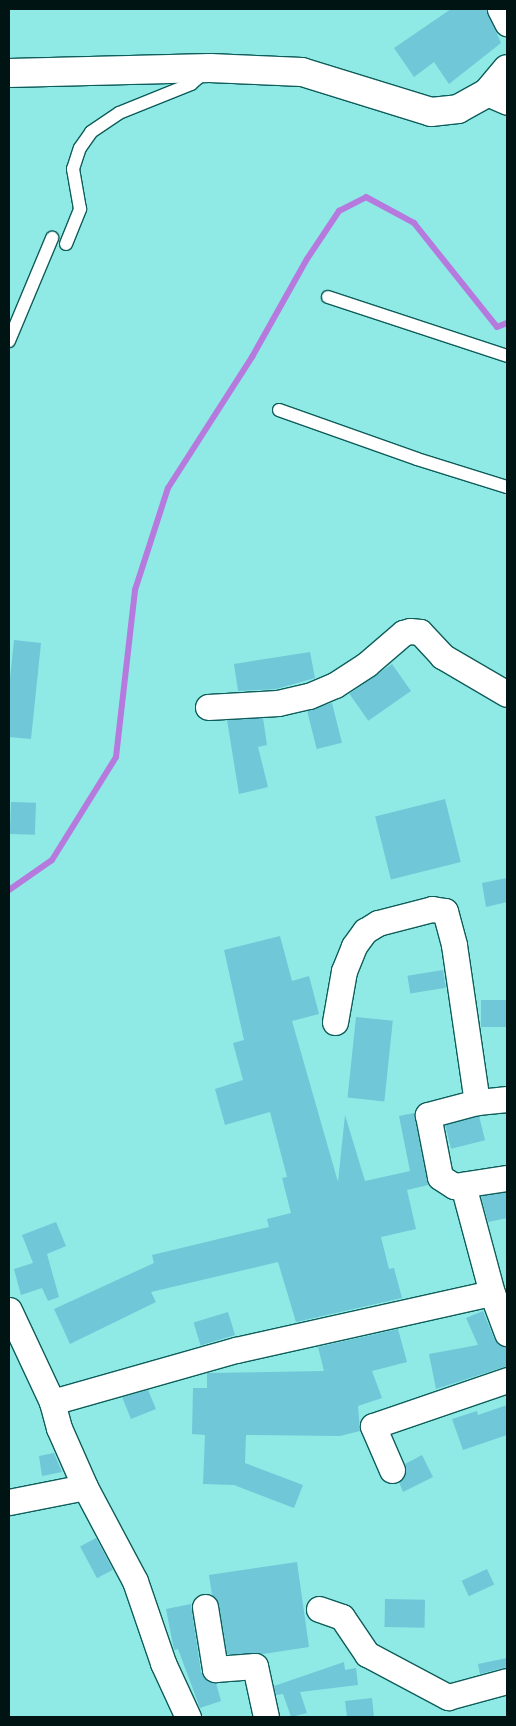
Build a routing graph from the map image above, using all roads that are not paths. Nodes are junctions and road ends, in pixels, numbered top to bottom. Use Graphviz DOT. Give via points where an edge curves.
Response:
graph roads {
  1 [pos="500,9"];
  2 [pos="507,23"];
  3 [pos="210,68"];
  4 [pos="507,69"];
  5 [pos="9,73"];
  6 [pos="497,98"];
  7 [pos="52,238"];
  8 [pos="66,244"];
  9 [pos="328,296"];
  10 [pos="9,341"];
  11 [pos="507,356"];
  12 [pos="279,410"];
  13 [pos="507,487"];
  14 [pos="507,694"];
  15 [pos="208,708"];
  16 [pos="335,1022"];
  17 [pos="507,1099"];
  18 [pos="478,1102"];
  19 [pos="507,1178"];
  20 [pos="463,1185"];
  21 [pos="492,1293"];
  22 [pos="9,1310"];
  23 [pos="507,1333"];
  24 [pos="507,1380"];
  25 [pos="52,1402"];
  26 [pos="392,1470"];
  27 [pos="85,1487"];
  28 [pos="9,1502"];
  29 [pos="204,1607"];
  30 [pos="319,1608"];
  31 [pos="507,1682"];
  32 [pos="188,1717"];
  33 [pos="266,1717"];
  1 -- 2 [label="street"];
  3 -- 5 [label="street"];
  3 -- 6 [label="street" via="302,72 431,112 458,109"];
  3 -- 8 [label="lane" via="191,84 119,113 91,132 80,148 73,169 80,209"];
  4 -- 6 [label="street"];
  7 -- 10 [label="lane"];
  9 -- 11 [label="lane"];
  12 -- 13 [label="lane"];
  14 -- 15 [label="street" via="442,656 420,632 410,631 335,684 309,696 278,703"];
  16 -- 18 [label="street" via="344,971 354,946 366,931 378,923 423,911 444,911 454,945"];
  17 -- 18 [label="street"];
  18 -- 20 [label="street" via="428,1115 440,1177 454,1186"];
  19 -- 20 [label="street"];
  20 -- 21 [label="street"];
  21 -- 23 [label="street"];
  21 -- 25 [label="street" via="236,1350"];
  22 -- 25 [label="street"];
  24 -- 26 [label="street" via="370,1419"];
  25 -- 27 [label="street" via="59,1428"];
  27 -- 28 [label="street"];
  27 -- 32 [label="street" via="135,1580 163,1663"];
  29 -- 33 [label="street" via="215,1669 255,1666"];
  30 -- 31 [label="street" via="342,1617 367,1654 448,1697"];
}
